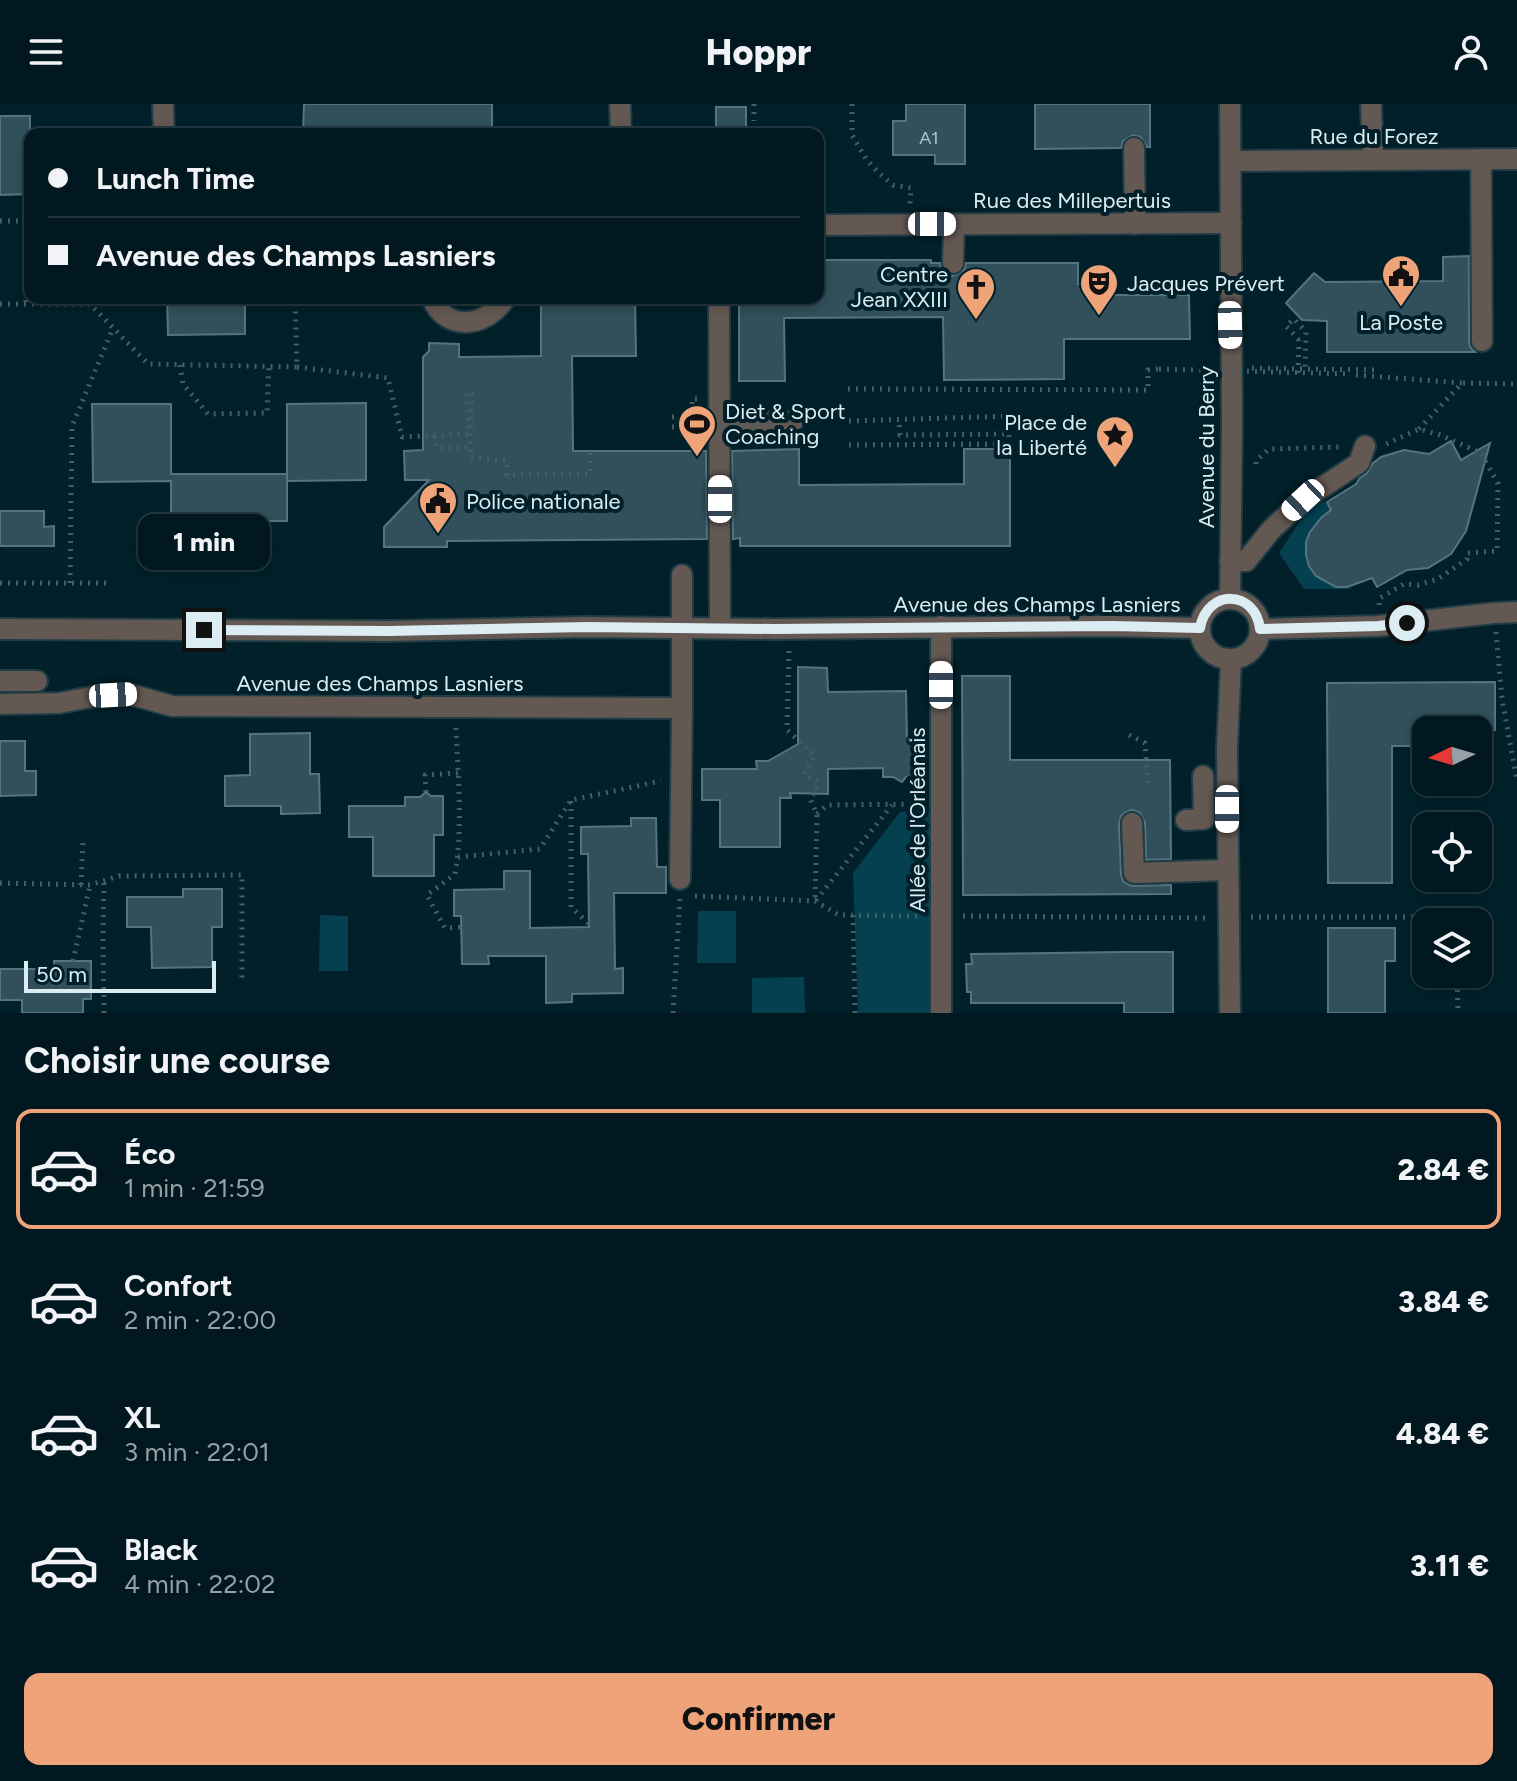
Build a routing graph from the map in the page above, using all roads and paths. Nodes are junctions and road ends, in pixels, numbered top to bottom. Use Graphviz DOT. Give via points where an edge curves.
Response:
graph roads {
  1 [pos="163,104"];
  2 [pos="620,104"];
  3 [pos="754,104"];
  4 [pos="852,104"];
  5 [pos="1230,104"];
  6 [pos="1371,104"];
  7 [pos="754,121"];
  8 [pos="164,128"];
  9 [pos="621,128"];
  10 [pos="1134,148"];
  11 [pos="1373,159"];
  12 [pos="1481,159"];
  13 [pos="1517,159"];
  14 [pos="1231,161"];
  15 [pos="0,221"];
  16 [pos="24,221"];
  17 [pos="1231,223"];
  18 [pos="954,224"];
  19 [pos="1135,224"];
  20 [pos="824,225"];
  21 [pos="910,225"];
  22 [pos="953,263"];
  23 [pos="0,304"];
  24 [pos="26,304"];
  25 [pos="295,304"];
  26 [pos="435,304"];
  27 [pos="501,304"];
  28 [pos="719,304"];
  29 [pos="113,328"];
  30 [pos="1482,341"];
  31 [pos="180,365"];
  32 [pos="269,366"];
  33 [pos="297,367"];
  34 [pos="1231,367"];
  35 [pos="1305,369"];
  36 [pos="1376,370"];
  37 [pos="1298,373"];
  38 [pos="1462,383"];
  39 [pos="1517,384"];
  40 [pos="848,389"];
  41 [pos="692,399"];
  42 [pos="1014,416"];
  43 [pos="672,417"];
  44 [pos="849,421"];
  45 [pos="899,421"];
  46 [pos="720,423"];
  47 [pos="784,423"];
  48 [pos="672,427"];
  49 [pos="1419,429"];
  50 [pos="434,436"];
  51 [pos="849,445"];
  52 [pos="1365,446"];
  53 [pos="469,447"];
  54 [pos="1326,447"];
  55 [pos="1269,449"];
  56 [pos="590,450"];
  57 [pos="1230,561"];
  58 [pos="682,575"];
  59 [pos="0,583"];
  60 [pos="70,583"];
  61 [pos="111,583"];
  62 [pos="1380,598"];
  63 [pos="1230,599"];
  64 [pos="1517,612"];
  65 [pos="1494,613"];
  66 [pos="941,626"];
  67 [pos="682,628"];
  68 [pos="720,628"];
  69 [pos="1200,628"];
  70 [pos="0,629"];
  71 [pos="789,629"];
  72 [pos="1260,629"];
  73 [pos="1231,660"];
  74 [pos="0,681"];
  75 [pos="37,681"];
  76 [pos="0,704"];
  77 [pos="455,707"];
  78 [pos="682,708"];
  79 [pos="1129,735"];
  80 [pos="458,773"];
  81 [pos="1203,776"];
  82 [pos="681,777"];
  83 [pos="1517,781"];
  84 [pos="1148,784"];
  85 [pos="426,792"];
  86 [pos="571,800"];
  87 [pos="941,803"];
  88 [pos="893,804"];
  89 [pos="817,814"];
  90 [pos="1186,820"];
  91 [pos="1132,823"];
  92 [pos="83,840"];
  93 [pos="458,857"];
  94 [pos="1228,870"];
  95 [pos="104,881"];
  96 [pos="0,883"];
  97 [pos="81,885"];
  98 [pos="90,885"];
  99 [pos="680,887"];
  100 [pos="695,896"];
  101 [pos="815,901"];
  102 [pos="853,915"];
  103 [pos="940,916"];
  104 [pos="1412,917"];
  105 [pos="1229,918"];
  106 [pos="589,924"];
  107 [pos="466,927"];
  108 [pos="73,961"];
  109 [pos="242,980"];
  110 [pos="1457,988"];
  111 [pos="104,1013"];
  112 [pos="673,1013"];
  113 [pos="855,1013"];
  114 [pos="941,1013"];
  115 [pos="1230,1013"];
  116 [pos="1458,1013"];
  1 -- 8 [label="street"];
  2 -- 9 [label="street"];
  3 -- 7 [label="path"];
  4 -- 21 [label="path" via="852,135 866,159 893,185 911,188"];
  5 -- 14 [label="street, Avenue du Berry"];
  6 -- 11 [label="street"];
  10 -- 19 [label="street"];
  11 -- 12 [label="street, Rue du Forez"];
  11 -- 14 [label="street, Rue du Forez"];
  12 -- 13 [label="street, Rue du Forez"];
  12 -- 30 [label="street"];
  14 -- 17 [label="street, Avenue du Berry"];
  15 -- 16 [label="path"];
  17 -- 19 [label="street, Rue des Millepertuis"];
  17 -- 34 [label="street, Avenue du Berry"];
  18 -- 19 [label="street, Rue des Millepertuis"];
  18 -- 21 [label="street, Rue des Millepertuis"];
  18 -- 22 [label="street"];
  20 -- 21 [label="street, Rue des Millepertuis"];
  23 -- 24 [label="path"];
  24 -- 29 [label="path" via="90,304"];
  25 -- 33 [label="path"];
  26 -- 27 [label="street" via="439,312 461,322 486,318"];
  28 -- 46 [label="street"];
  29 -- 31 [label="path" via="148,364"];
  29 -- 60 [label="path" via="72,426"];
  31 -- 32 [label="path"];
  31 -- 32 [label="path" via="183,384 208,414 267,413"];
  32 -- 33 [label="path"];
  33 -- 50 [label="path" via="388,378 402,437"];
  34 -- 35 [label="path"];
  34 -- 57 [label="street, Avenue du Berry"];
  35 -- 36 [label="path"];
  35 -- 37 [label="path, bridge" via="1306,332 1294,319 1286,326 1299,340"];
  37 -- 38 [label="path, bridge"];
  37 -- 40 [label="path, bridge" via="1148,370 1148,390"];
  38 -- 39 [label="path"];
  38 -- 49 [label="path"];
  41 -- 43 [label="path" via="692,416"];
  42 -- 45 [label="path"];
  44 -- 45 [label="path"];
  45 -- 51 [label="path" via="900,435 1009,434 1010,444"];
  46 -- 47 [label="street"];
  46 -- 68 [label="street"];
  47 -- 48 [label="path, bridge"];
  49 -- 52 [label="path" via="1383,445"];
  49 -- 62 [label="path" via="1481,453 1498,484 1497,551 1467,553 1467,559 1438,579 1404,584"];
  50 -- 53 [label="path" via="437,448"];
  50 -- 53 [label="path" via="468,434 467,393 472,394"];
  52 -- 57 [label="street" via="1359,463 1303,500 1246,561"];
  53 -- 56 [label="path" via="471,457 507,461 507,475 590,474"];
  54 -- 55 [label="path"];
  57 -- 63 [label="street, Avenue du Berry"];
  58 -- 67 [label="street"];
  59 -- 60 [label="path"];
  60 -- 61 [label="path"];
  63 -- 69 [label="street" via="1210,607"];
  63 -- 72 [label="street" via="1251,607"];
  64 -- 65 [label="street"];
  65 -- 72 [label="street" via="1378,626"];
  65 -- 83 [label="path"];
  66 -- 69 [label="street, Avenue des Champs Lasniers"];
  66 -- 71 [label="street, Avenue des Champs Lasniers"];
  66 -- 87 [label="street, Allée de l'Orléanais"];
  67 -- 68 [label="street, Avenue des Champs Lasniers"];
  67 -- 70 [label="street, Avenue des Champs Lasniers"];
  67 -- 78 [label="street"];
  68 -- 71 [label="street, Avenue des Champs Lasniers"];
  69 -- 73 [label="street" via="1206,647"];
  71 -- 89 [label="path" via="787,730 815,755 804,774 819,783 810,799"];
  72 -- 73 [label="street" via="1249,654"];
  73 -- 94 [label="street"];
  74 -- 75 [label="street"];
  76 -- 77 [label="street, Avenue des Champs Lasniers" via="129,694 172,706"];
  77 -- 78 [label="street, Avenue des Champs Lasniers"];
  77 -- 80 [label="path"];
  78 -- 82 [label="street"];
  79 -- 84 [label="path" via="1145,743"];
  80 -- 85 [label="path" via="425,775"];
  80 -- 93 [label="path"];
  81 -- 90 [label="street" via="1204,819"];
  82 -- 86 [label="path"];
  82 -- 99 [label="street"];
  86 -- 93 [label="path" via="540,849"];
  86 -- 106 [label="path" via="571,907"];
  87 -- 88 [label="path"];
  87 -- 103 [label="street, Allée de l'Orléanais"];
  88 -- 89 [label="path" via="827,805"];
  88 -- 101 [label="path"];
  89 -- 101 [label="path"];
  91 -- 94 [label="street" via="1134,873"];
  92 -- 97 [label="path"];
  93 -- 107 [label="path" via="455,874 427,895 445,928"];
  94 -- 105 [label="street"];
  95 -- 98 [label="path"];
  95 -- 109 [label="path" via="119,876 242,875"];
  95 -- 111 [label="path"];
  96 -- 97 [label="path"];
  97 -- 98 [label="path"];
  98 -- 108 [label="path"];
  99 -- 112 [label="path"];
  100 -- 101 [label="path"];
  101 -- 102 [label="path" via="839,915"];
  102 -- 103 [label="path"];
  102 -- 113 [label="path"];
  103 -- 105 [label="path"];
  103 -- 114 [label="street, Allée de l'Orléanais"];
  104 -- 105 [label="path"];
  105 -- 115 [label="street"];
  110 -- 116 [label="path"];
}
